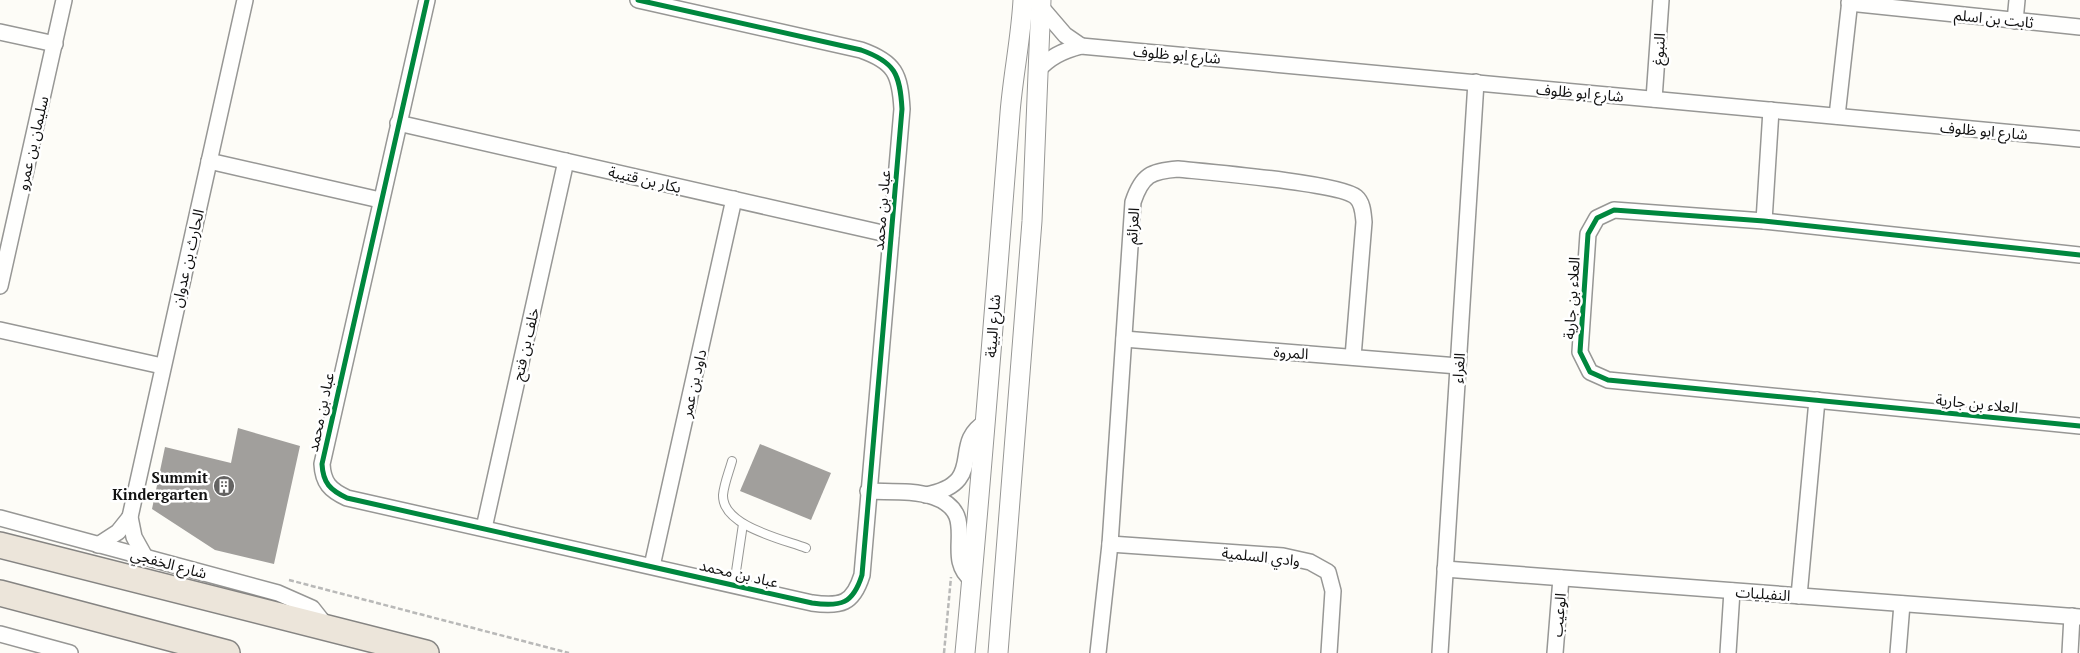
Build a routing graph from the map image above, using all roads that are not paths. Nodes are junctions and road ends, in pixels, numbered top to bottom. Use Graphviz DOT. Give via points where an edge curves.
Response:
graph roads {
  1 [pos="64,0"];
  2 [pos="245,0"];
  3 [pos="427,0"];
  4 [pos="638,0"];
  5 [pos="1662,0"];
  6 [pos="2017,0"];
  7 [pos="1030,2"];
  8 [pos="1849,2"];
  9 [pos="2015,21"];
  10 [pos="2080,26"];
  11 [pos="0,32"];
  12 [pos="54,44"];
  13 [pos="1081,46"];
  14 [pos="1037,71"];
  15 [pos="1476,82"];
  16 [pos="1654,99"];
  17 [pos="1772,110"];
  18 [pos="1837,116"];
  19 [pos="398,124"];
  20 [pos="2080,139"];
  21 [pos="209,161"];
  22 [pos="566,161"];
  23 [pos="734,199"];
  24 [pos="380,200"];
  25 [pos="1764,221"];
  26 [pos="891,235"];
  27 [pos="2080,255"];
  28 [pos="0,286"];
  29 [pos="0,330"];
  30 [pos="1124,339"];
  31 [pos="1353,357"];
  32 [pos="162,366"];
  33 [pos="1458,366"];
  34 [pos="1817,400"];
  35 [pos="986,422"];
  36 [pos="2080,426"];
  37 [pos="732,461"];
  38 [pos="868,491"];
  39 [pos="926,495"];
  40 [pos="130,517"];
  41 [pos="0,518"];
  42 [pos="743,524"];
  43 [pos="484,528"];
  44 [pos="1110,544"];
  45 [pos="0,545"];
  46 [pos="98,545"];
  47 [pos="806,548"];
  48 [pos="144,555"];
  49 [pos="652,566"];
  50 [pos="1445,569"];
  51 [pos="1561,578"];
  52 [pos="972,580"];
  53 [pos="734,585"];
  54 [pos="1732,591"];
  55 [pos="0,592"];
  56 [pos="1799,596"];
  57 [pos="1902,604"];
  58 [pos="2076,617"];
  59 [pos="327,627"];
  60 [pos="146,632"];
  61 [pos="0,634"];
  62 [pos="70,653"];
  63 [pos="170,653"];
  64 [pos="228,653"];
  65 [pos="426,653"];
  66 [pos="965,653"];
  67 [pos="998,653"];
  68 [pos="1098,653"];
  69 [pos="1329,653"];
  70 [pos="1440,653"];
  71 [pos="1555,653"];
  72 [pos="1728,653"];
  73 [pos="1898,653"];
  74 [pos="2070,653"];
  1 -- 12 [label="street, سليمان بن عمرو"];
  2 -- 21 [label="street, الحارث بن عدوان"];
  3 -- 19 [label="street, عباد بن محمد"];
  4 -- 26 [label="street, عباد بن محمد" via="861,50 881,58 892,67 898,78 902,109"];
  5 -- 16 [label="street, النبوغ"];
  6 -- 9 [label="street"];
  7 -- 13 [label="street"];
  7 -- 14 [label="street, شارع البيئة"];
  7 -- 35 [label="street, شارع البيئة" via="1011,96"];
  8 -- 9 [label="street, ثابت بن اسلم"];
  8 -- 18 [label="street, ثابت بن اسلم"];
  9 -- 10 [label="street, ثابت بن اسلم"];
  11 -- 12 [label="street"];
  12 -- 28 [label="street, سليمان بن عمرو"];
  13 -- 14 [label="street, شارع ابو ظلوف" via="1056,54"];
  13 -- 15 [label="street, شارع ابو ظلوف"];
  14 -- 67 [label="street, شارع البيئة" via="1032,221"];
  15 -- 16 [label="street, شارع ابو ظلوف"];
  15 -- 33 [label="street, الغراء"];
  16 -- 17 [label="street, شارع ابو ظلوف"];
  17 -- 18 [label="street, شارع ابو ظلوف"];
  17 -- 25 [label="street"];
  18 -- 20 [label="street, شارع ابو ظلوف"];
  19 -- 22 [label="street, بكار بن قتيبة"];
  19 -- 24 [label="street, عباد بن محمد"];
  21 -- 24 [label="street"];
  21 -- 32 [label="street, الحارث بن عدوان"];
  22 -- 23 [label="street, بكار بن قتيبة"];
  22 -- 43 [label="street, خلف بن فتح"];
  23 -- 26 [label="street, بكار بن قتيبة"];
  23 -- 49 [label="street, داود بن عمر"];
  24 -- 43 [label="street, عباد بن محمد" via="322,464 323,475 326,484 347,498"];
  25 -- 27 [label="street, العلاء بن جارية"];
  25 -- 34 [label="street, العلاء بن جارية" via="1614,210 1597,218 1588,234 1580,352 1590,372 1608,380"];
  26 -- 38 [label="street, عباد بن محمد"];
  29 -- 32 [label="street"];
  30 -- 31 [label="street, المروة"];
  30 -- 31 [label="street, العزائم" via="1133,202 1139,185 1147,176 1178,169 1330,188 1356,197 1363,209 1364,222"];
  30 -- 44 [label="street, العزائم"];
  31 -- 33 [label="street, المروة"];
  32 -- 40 [label="street, الحارث بن عدوان"];
  33 -- 50 [label="street, الغراء"];
  34 -- 36 [label="street, العلاء بن جارية"];
  34 -- 56 [label="street"];
  35 -- 39 [label="street" via="970,437 965,470 958,482 947,490"];
  35 -- 52 [label="street, شارع البيئة"];
  37 -- 42 [label="lane" via="724,502 732,518"];
  38 -- 39 [label="street"];
  38 -- 53 [label="street, عباد بن محمد" via="862,575 853,596 830,605"];
  39 -- 52 [label="street" via="944,502 959,519 959,563"];
  40 -- 46 [label="street" via="118,532"];
  40 -- 48 [label="street, الحارث بن عدوان" via="134,537"];
  41 -- 46 [label="street, شارع الخفجي"];
  42 -- 47 [label="lane"];
  42 -- 53 [label="lane"];
  43 -- 49 [label="street, عباد بن محمد"];
  44 -- 68 [label="street, العزائم"];
  44 -- 69 [label="street, وادي السلمية" via="1283,556 1310,562 1328,572 1333,591"];
  45 -- 59 [label="highway, شارع الخفجي"];
  46 -- 48 [label="street, شارع الخفجي"];
  48 -- 59 [label="street, شارع الخفجي" via="293,598 312,608"];
  49 -- 53 [label="street, عباد بن محمد"];
  50 -- 51 [label="street, النفيليات"];
  50 -- 70 [label="street, الغراء"];
  51 -- 54 [label="street, النفيليات"];
  51 -- 71 [label="street, الوعيب"];
  52 -- 66 [label="street, شارع البيئة"];
  54 -- 56 [label="street, النفيليات"];
  54 -- 72 [label="street"];
  55 -- 60 [label="highway"];
  56 -- 57 [label="street, النفيليات"];
  57 -- 58 [label="street, النفيليات"];
  57 -- 73 [label="street"];
  58 -- 74 [label="street"];
  59 -- 65 [label="highway, شارع الخفجي"];
  60 -- 63 [label="highway"];
  60 -- 64 [label="highway"];
  61 -- 62 [label="street"];
}
